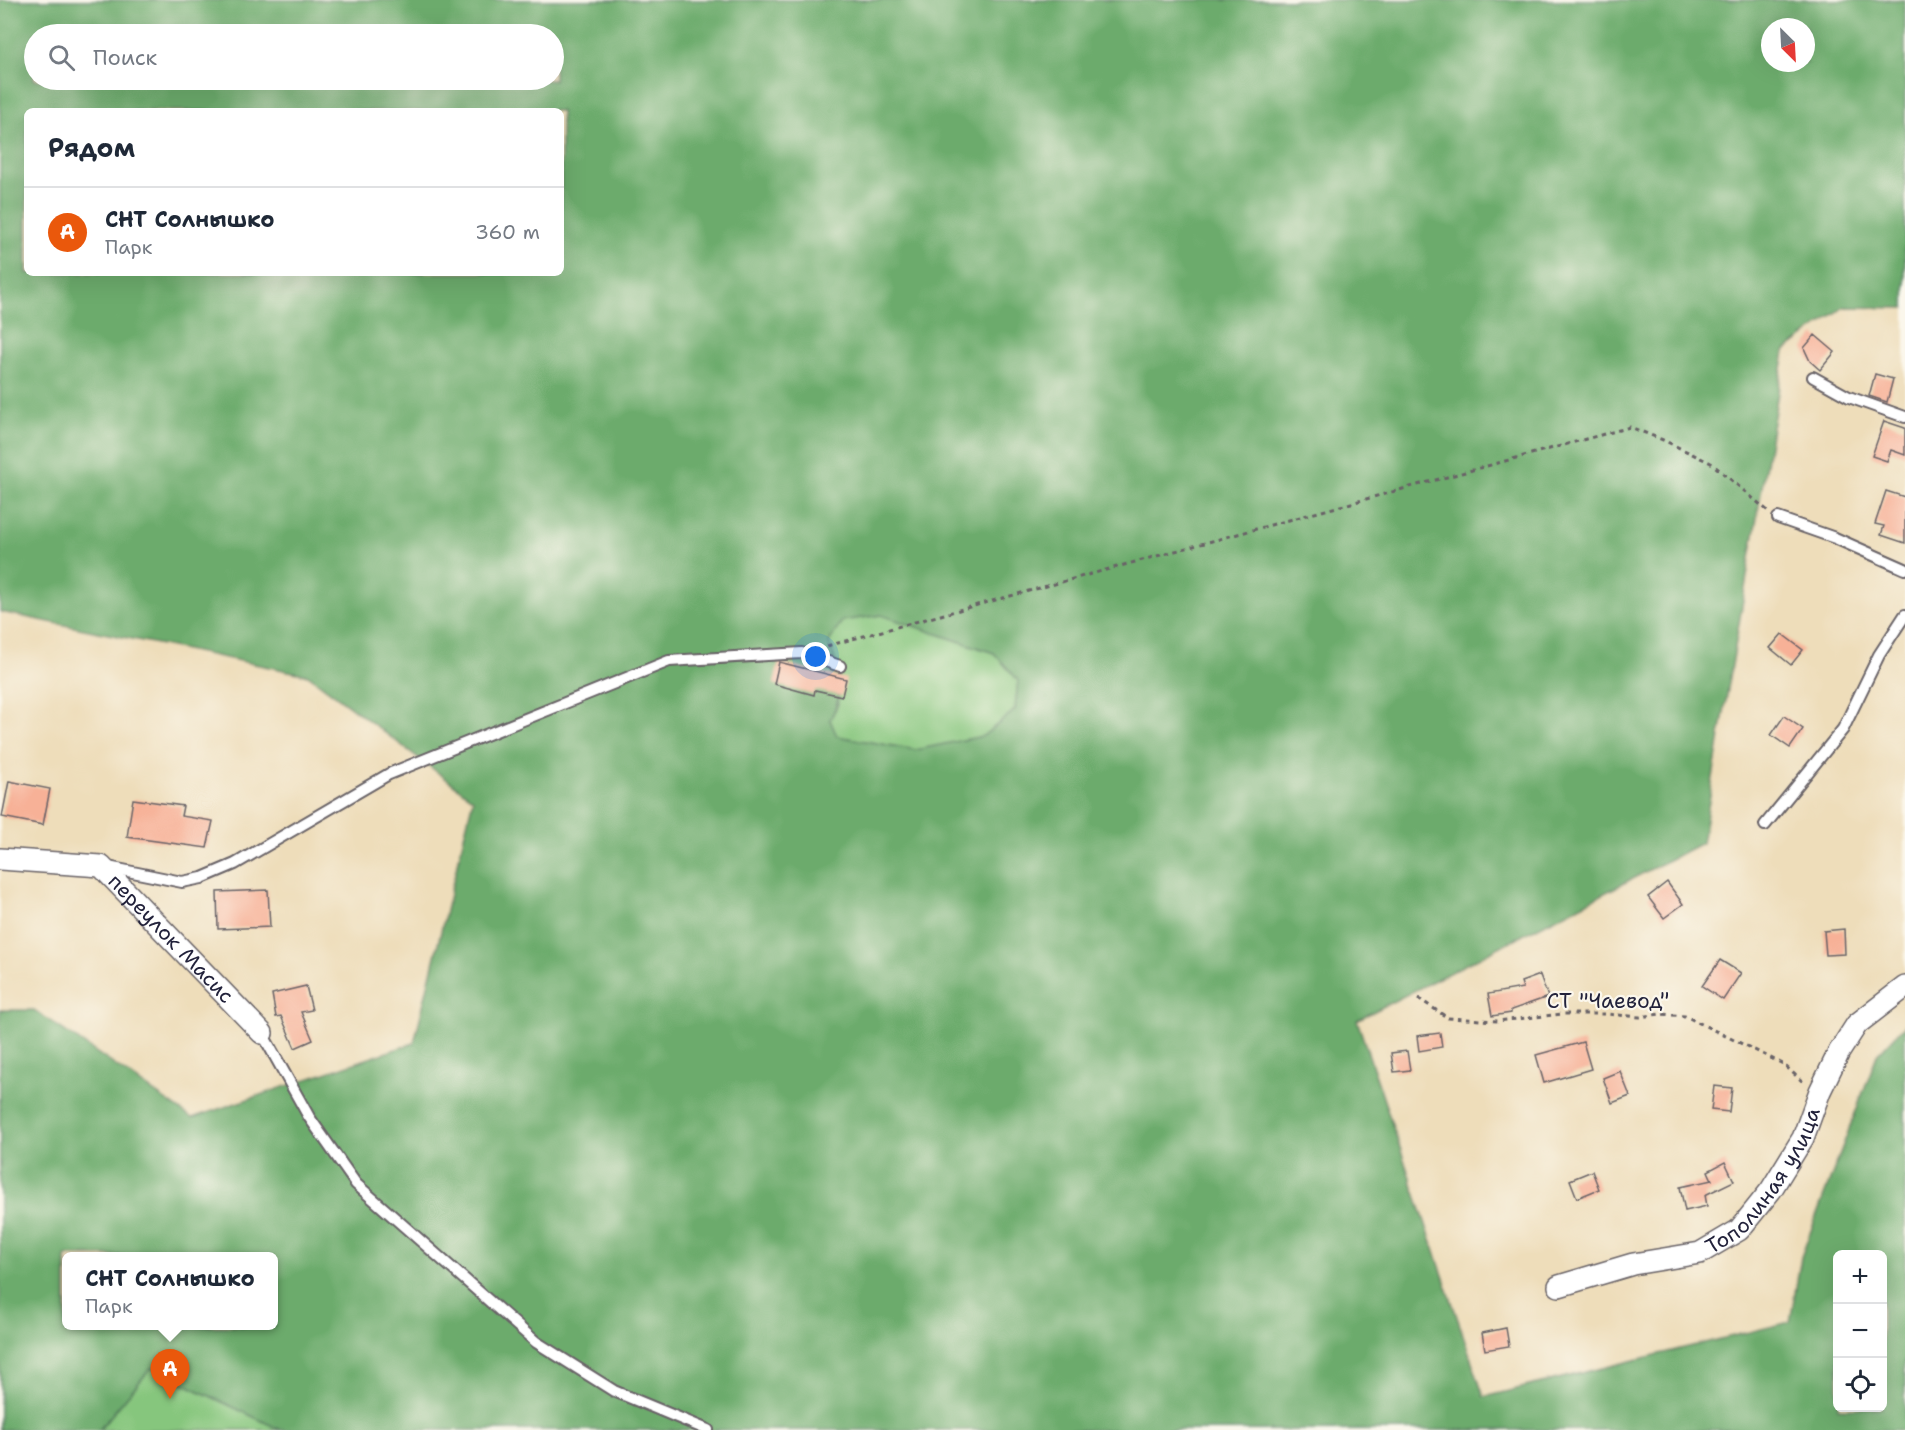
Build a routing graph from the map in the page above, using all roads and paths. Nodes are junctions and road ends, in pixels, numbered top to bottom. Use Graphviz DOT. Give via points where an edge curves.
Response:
graph roads {
  1 [pos="1813,377"];
  2 [pos="1905,417"];
  3 [pos="1778,518"];
  4 [pos="1905,569"];
  5 [pos="1905,615"];
  6 [pos="802,653"];
  7 [pos="840,666"];
  8 [pos="1765,825"];
  9 [pos="0,860"];
  10 [pos="101,866"];
  11 [pos="1905,987"];
  12 [pos="1418,998"];
  13 [pos="262,1033"];
  14 [pos="1820,1091"];
  15 [pos="1559,1286"];
  16 [pos="708,1430"];
  1 -- 2 [label="lane" via="1849,397"];
  3 -- 4 [label="lane"];
  3 -- 6 [label="path" via="1711,463 1630,427"];
  5 -- 8 [label="lane" via="1879,655 1843,729"];
  6 -- 7 [label="lane"];
  6 -- 10 [label="lane" via="669,661 389,774 234,864 202,878 182,882"];
  9 -- 10 [label="street, переулок Масис"];
  10 -- 13 [label="street, переулок Масис"];
  11 -- 14 [label="street, Тополиная улица" via="1857,1024"];
  12 -- 14 [label="path, СТ \"Чаевод\"" via="1448,1018 1498,1020 1563,1014 1685,1016 1783,1064 1807,1086"];
  13 -- 16 [label="lane" via="309,1117 356,1184 536,1342 614,1391"];
  14 -- 15 [label="street, Тополиная улица" via="1803,1138 1771,1190 1739,1230 1700,1253 1633,1264"];
}
